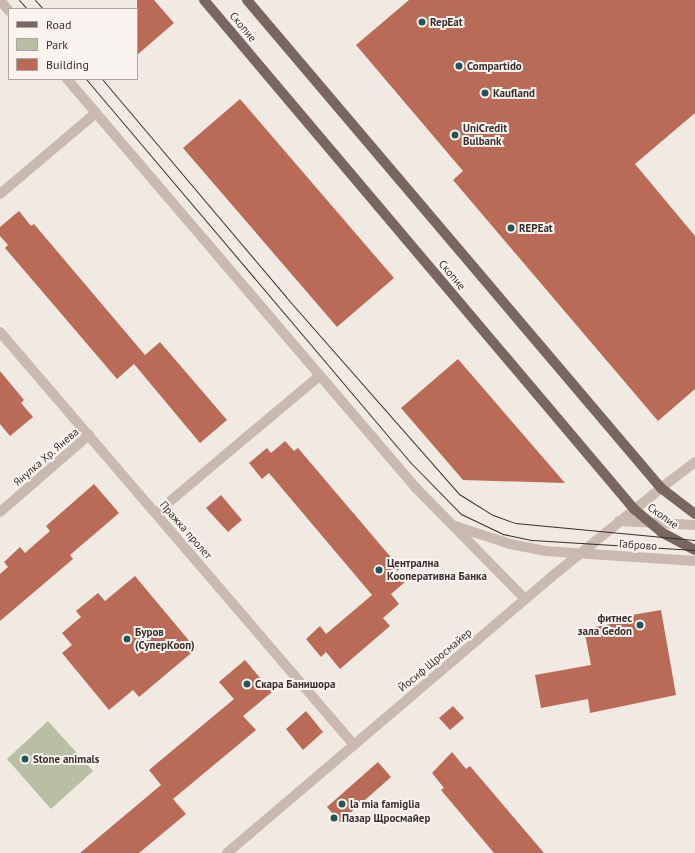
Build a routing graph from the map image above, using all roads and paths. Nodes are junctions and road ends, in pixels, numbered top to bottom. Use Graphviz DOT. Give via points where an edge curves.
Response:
graph roads {
  1 [pos="0,0"];
  2 [pos="204,0"];
  3 [pos="247,0"];
  4 [pos="8,9"];
  5 [pos="68,80"];
  6 [pos="96,113"];
  7 [pos="0,194"];
  8 [pos="0,332"];
  9 [pos="319,376"];
  10 [pos="89,435"];
  11 [pos="695,462"];
  12 [pos="661,488"];
  13 [pos="634,509"];
  14 [pos="0,512"];
  15 [pos="156,513"];
  16 [pos="695,514"];
  17 [pos="619,521"];
  18 [pos="649,523"];
  19 [pos="455,526"];
  20 [pos="695,526"];
  21 [pos="695,550"];
  22 [pos="580,553"];
  23 [pos="695,561"];
  24 [pos="524,599"];
  25 [pos="354,745"];
  26 [pos="227,853"];
  1 -- 4 [label="street"];
  2 -- 13 [label="main road, Скопие"];
  3 -- 12 [label="main road, Скопие"];
  5 -- 6 [label="street"];
  6 -- 7 [label="street"];
  6 -- 9 [label="street"];
  8 -- 10 [label="street, Пражка пролет"];
  9 -- 15 [label="street"];
  9 -- 19 [label="street" via="416,488"];
  10 -- 14 [label="street, Янулка Хр. Янева"];
  10 -- 15 [label="street, Пражка пролет"];
  11 -- 12 [label="street, Йосиф Щросмайер"];
  12 -- 13 [label="street, Йосиф Щросмайер"];
  12 -- 16 [label="main road, Скопие"];
  13 -- 17 [label="street, Йосиф Щросмайер"];
  13 -- 18 [label="main road, Скопие"];
  15 -- 25 [label="street, Пражка пролет"];
  17 -- 18 [label="street, Габрово"];
  17 -- 22 [label="street, Йосиф Щросмайер"];
  18 -- 20 [label="street, Габрово"];
  18 -- 21 [label="main road, Скопие"];
  19 -- 22 [label="street, Габрово" via="510,544"];
  19 -- 24 [label="street"];
  22 -- 23 [label="street, Габрово"];
  22 -- 24 [label="street, Йосиф Щросмайер"];
  24 -- 25 [label="street, Йосиф Щросмайер"];
  25 -- 26 [label="street, Йосиф Щросмайер"];
}
